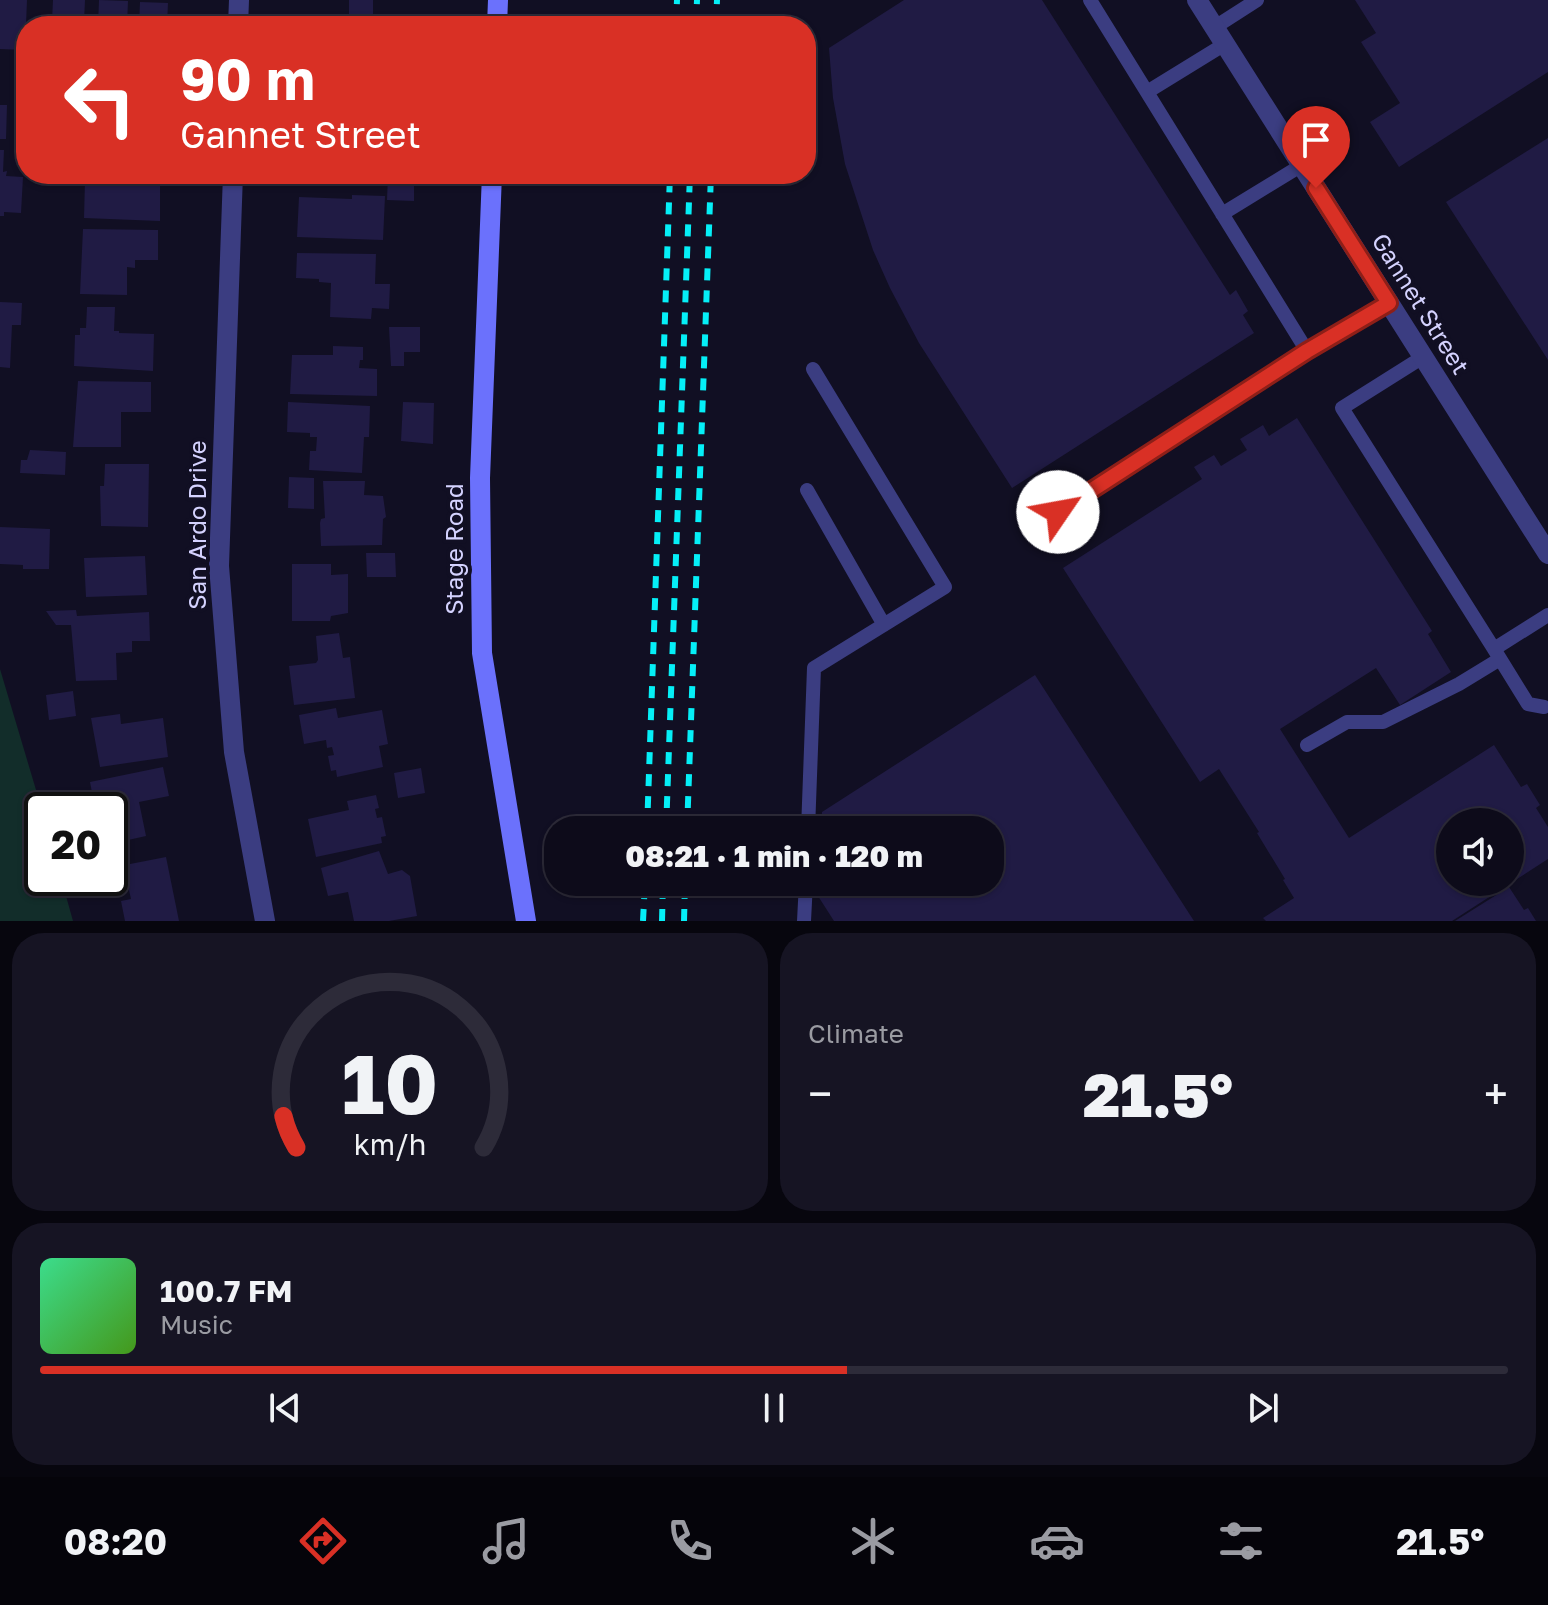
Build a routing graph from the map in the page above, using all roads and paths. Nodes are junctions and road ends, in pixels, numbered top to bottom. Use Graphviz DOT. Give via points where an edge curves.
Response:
graph roads {
  1 [pos="1090,0"];
  2 [pos="1197,0"];
  3 [pos="1257,0"];
  4 [pos="1220,36"];
  5 [pos="1147,92"];
  6 [pos="1302,165"];
  7 [pos="233,184"];
  8 [pos="492,184"];
  9 [pos="1222,214"];
  10 [pos="1389,303"];
  11 [pos="1307,351"];
  12 [pos="1423,357"];
  13 [pos="813,369"];
  14 [pos="807,490"];
  15 [pos="1058,512"];
  16 [pos="1548,554"];
  17 [pos="1548,615"];
  18 [pos="884,625"];
  19 [pos="1497,654"];
  20 [pos="1547,709"];
  21 [pos="1307,745"];
  22 [pos="809,816"];
  23 [pos="805,896"];
  24 [pos="265,921"];
  25 [pos="526,921"];
  26 [pos="804,921"];
  1 -- 5 [label="lane"];
  2 -- 4 [label="street, Gannet Street"];
  3 -- 4 [label="lane"];
  4 -- 5 [label="lane"];
  4 -- 6 [label="street, Gannet Street"];
  5 -- 9 [label="lane"];
  6 -- 9 [label="lane"];
  6 -- 10 [label="street, Gannet Street"];
  7 -- 24 [label="street, San Ardo Drive" via="219,566 234,752"];
  8 -- 25 [label="main road, Stage Road" via="480,478 482,653"];
  9 -- 11 [label="lane"];
  10 -- 11 [label="lane"];
  10 -- 12 [label="street, Gannet Street"];
  11 -- 15 [label="lane"];
  12 -- 16 [label="street, Gannet Street"];
  12 -- 19 [label="lane" via="1342,408"];
  13 -- 18 [label="lane" via="945,587"];
  14 -- 18 [label="lane"];
  17 -- 19 [label="lane"];
  18 -- 22 [label="lane" via="814,668"];
  19 -- 20 [label="lane" via="1528,704"];
  19 -- 21 [label="lane" via="1459,684 1383,722 1347,722"];
  23 -- 26 [label="lane"];
}
